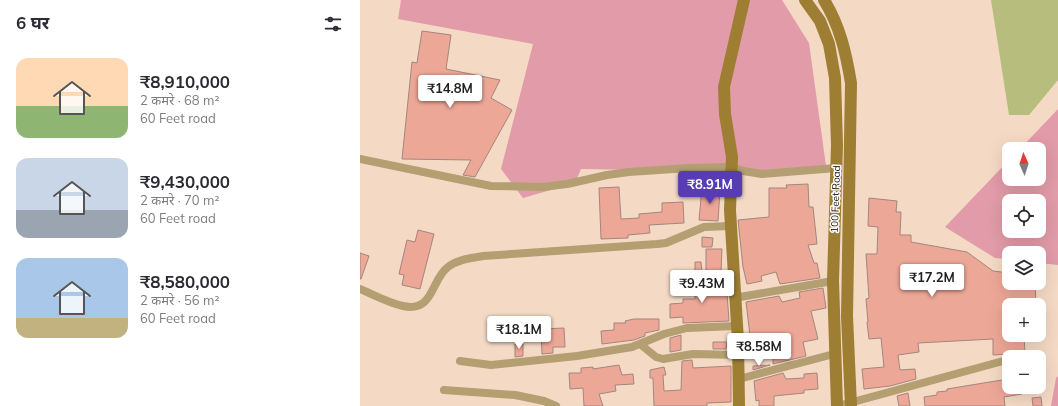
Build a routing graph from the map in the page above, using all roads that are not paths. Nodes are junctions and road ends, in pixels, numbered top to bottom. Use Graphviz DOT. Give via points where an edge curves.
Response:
graph roads {
  1 [pos="744,0"];
  2 [pos="804,0"];
  3 [pos="824,0"];
  4 [pos="360,159"];
  5 [pos="836,168"];
  6 [pos="731,172"];
  7 [pos="731,226"];
  8 [pos="833,281"];
  9 [pos="360,289"];
  10 [pos="734,298"];
  11 [pos="736,326"];
  12 [pos="640,344"];
  13 [pos="834,354"];
  14 [pos="739,355"];
  15 [pos="460,361"];
  16 [pos="1002,361"];
  17 [pos="739,379"];
  18 [pos="444,390"];
  19 [pos="851,404"];
  20 [pos="556,406"];
  21 [pos="739,406"];
  22 [pos="837,406"];
  1 -- 6 [label="street" via="724,87"];
  2 -- 5 [label="street, 100 Feet Road" via="820,21 829,44 835,78"];
  3 -- 19 [label="street, 100 Feet Road" via="835,17 845,47 851,83 847,316"];
  4 -- 6 [label="street" via="491,186 514,187 567,184 629,172 689,168"];
  5 -- 6 [label="street" via="762,174"];
  5 -- 8 [label="street, 100 Feet Road"];
  6 -- 7 [label="street"];
  7 -- 9 [label="street" via="704,227 666,243 466,258 447,267 424,304 415,307 404,307"];
  7 -- 10 [label="street"];
  8 -- 10 [label="street"];
  8 -- 13 [label="street, 100 Feet Road"];
  10 -- 11 [label="street"];
  11 -- 12 [label="street" via="687,328"];
  11 -- 14 [label="street"];
  12 -- 14 [label="street" via="656,357 663,359 694,354"];
  12 -- 15 [label="street" via="616,351 534,362 491,364"];
  13 -- 17 [label="street"];
  13 -- 22 [label="street, 100 Feet Road"];
  14 -- 17 [label="street"];
  16 -- 19 [label="street"];
  17 -- 21 [label="street"];
  18 -- 20 [label="street" via="527,397"];
  19 -- 22 [label="street"];
}
